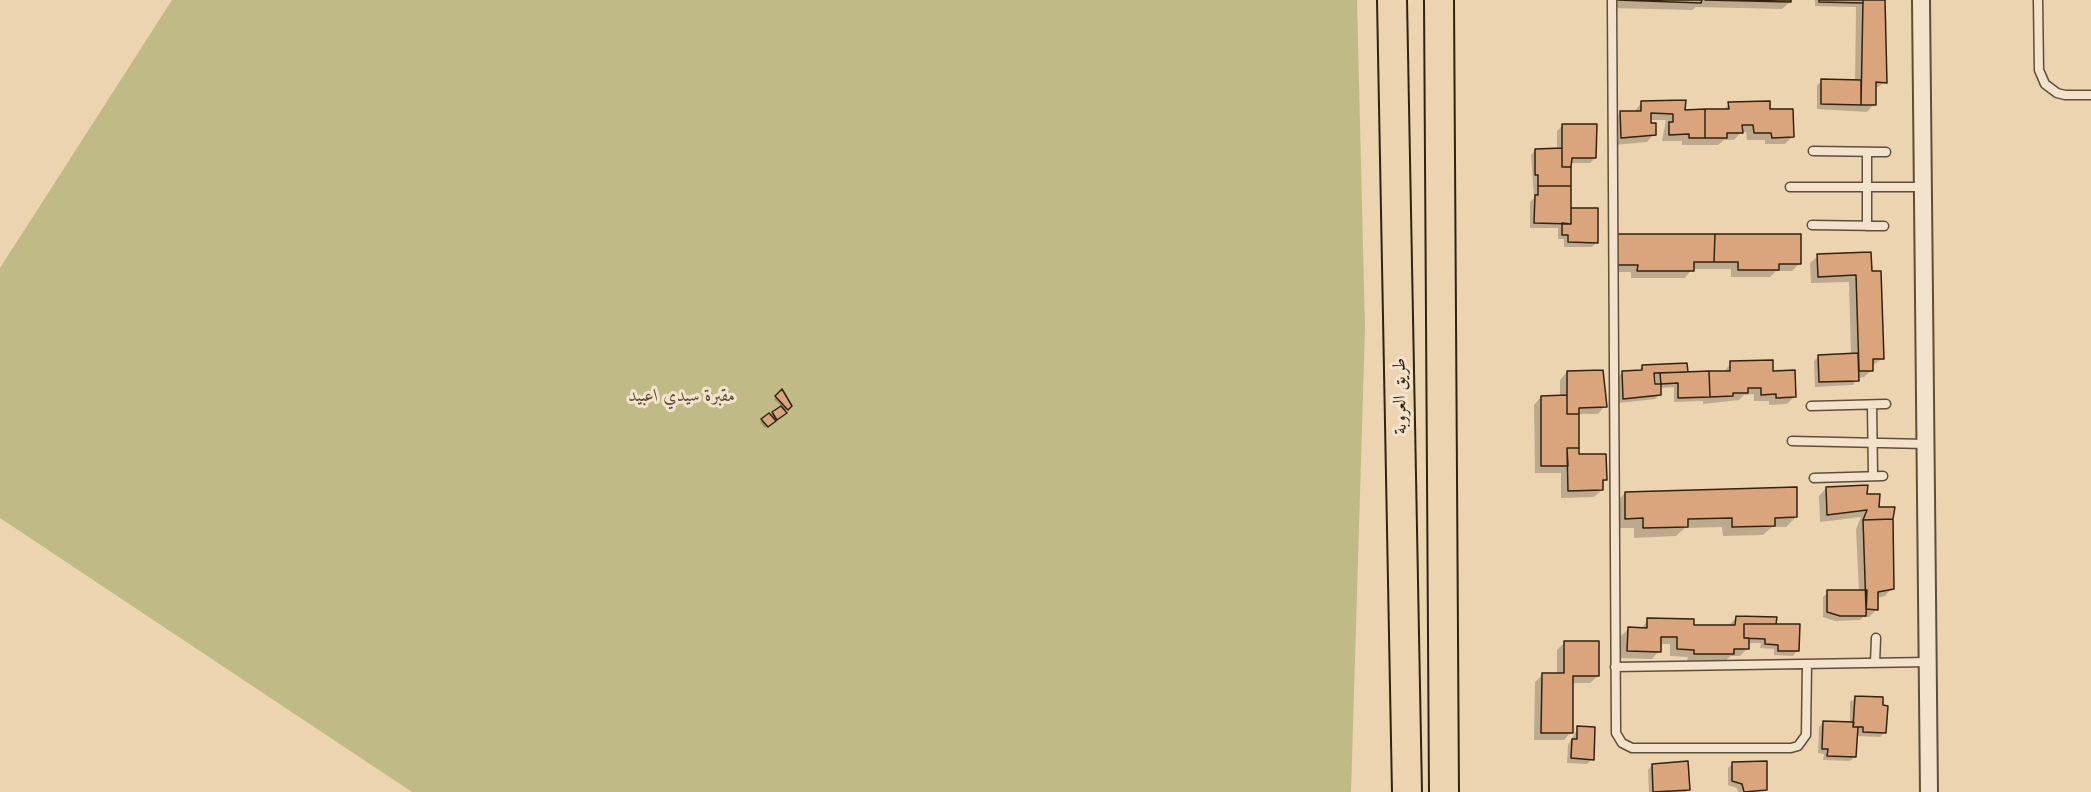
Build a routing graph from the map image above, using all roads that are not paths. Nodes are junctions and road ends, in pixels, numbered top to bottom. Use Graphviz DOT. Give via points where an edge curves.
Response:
graph roads {
  1 [pos="1392,0"];
  2 [pos="1439,0"];
  3 [pos="1612,0"];
  4 [pos="1921,0"];
  5 [pos="2038,0"];
  6 [pos="2091,95"];
  7 [pos="1813,151"];
  8 [pos="1867,152"];
  9 [pos="1886,153"];
  10 [pos="1790,187"];
  11 [pos="1867,187"];
  12 [pos="1923,187"];
  13 [pos="1812,225"];
  14 [pos="1867,226"];
  15 [pos="1884,226"];
  16 [pos="1886,404"];
  17 [pos="1872,405"];
  18 [pos="1811,406"];
  19 [pos="1792,441"];
  20 [pos="1872,443"];
  21 [pos="1926,444"];
  22 [pos="1873,476"];
  23 [pos="1883,476"];
  24 [pos="1814,477"];
  25 [pos="1876,638"];
  26 [pos="1928,662"];
  27 [pos="1875,663"];
  28 [pos="1807,664"];
  29 [pos="1615,667"];
  30 [pos="1407,792"];
  31 [pos="1444,792"];
  32 [pos="1929,792"];
  1 -- 30 [label="highway, طريق العروبة"];
  2 -- 31 [label="highway"];
  3 -- 29 [label="lane"];
  4 -- 12 [label="street"];
  5 -- 6 [label="lane" via="2041,77 2057,93"];
  7 -- 8 [label="lane"];
  8 -- 9 [label="lane"];
  8 -- 11 [label="lane"];
  10 -- 11 [label="lane"];
  11 -- 12 [label="lane"];
  11 -- 14 [label="lane"];
  12 -- 21 [label="street"];
  13 -- 14 [label="lane"];
  14 -- 15 [label="lane"];
  16 -- 17 [label="lane"];
  17 -- 18 [label="lane"];
  17 -- 20 [label="lane"];
  19 -- 20 [label="lane"];
  20 -- 21 [label="lane"];
  20 -- 22 [label="lane"];
  21 -- 26 [label="street"];
  22 -- 23 [label="lane"];
  22 -- 24 [label="lane"];
  25 -- 27 [label="lane"];
  26 -- 27 [label="lane"];
  26 -- 32 [label="street"];
  27 -- 28 [label="lane"];
  28 -- 29 [label="lane"];
  28 -- 29 [label="lane" via="1806,735 1798,746 1791,748 1627,746 1616,733"];
}
